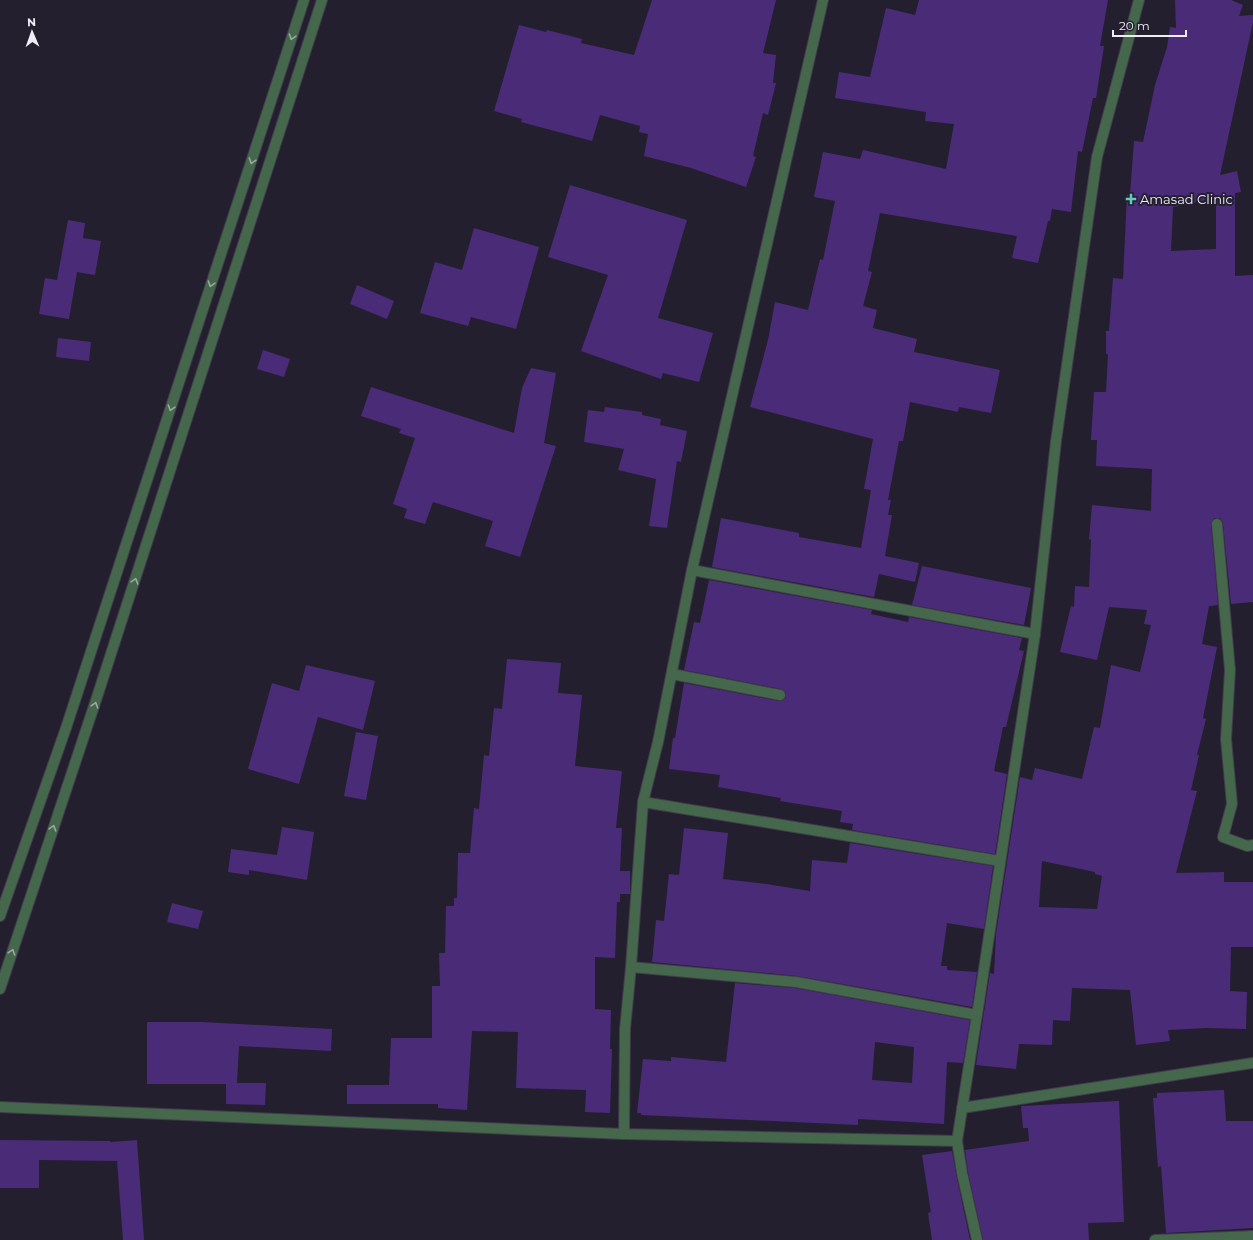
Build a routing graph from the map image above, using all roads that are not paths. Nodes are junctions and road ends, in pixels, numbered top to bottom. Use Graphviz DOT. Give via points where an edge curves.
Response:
graph roads {
  1 [pos="304,0"];
  2 [pos="322,0"];
  3 [pos="823,0"];
  4 [pos="1140,0"];
  5 [pos="1217,524"];
  6 [pos="692,570"];
  7 [pos="1035,634"];
  8 [pos="672,674"];
  9 [pos="780,695"];
  10 [pos="643,802"];
  11 [pos="1253,845"];
  12 [pos="1000,861"];
  13 [pos="0,916"];
  14 [pos="631,968"];
  15 [pos="0,989"];
  16 [pos="977,1015"];
  17 [pos="1253,1062"];
  18 [pos="0,1107"];
  19 [pos="962,1108"];
  20 [pos="624,1134"];
  21 [pos="957,1141"];
  22 [pos="1253,1236"];
  23 [pos="977,1240"];
  24 [pos="1155,1240"];
  1 -- 13 [label="street, one-way" via="66,728"];
  15 -- 2 [label="street, one-way"];
  3 -- 6 [label="street"];
  4 -- 7 [label="street" via="1097,157 1056,441"];
  5 -- 11 [label="street" via="1230,670 1226,739 1232,804 1223,837 1247,846"];
  6 -- 7 [label="street"];
  6 -- 8 [label="street"];
  7 -- 12 [label="street"];
  8 -- 9 [label="street"];
  8 -- 10 [label="street"];
  10 -- 12 [label="street"];
  10 -- 14 [label="street"];
  12 -- 16 [label="street"];
  14 -- 16 [label="street" via="796,982"];
  14 -- 20 [label="street" via="625,1029"];
  16 -- 19 [label="street"];
  17 -- 19 [label="street"];
  18 -- 20 [label="street"];
  19 -- 21 [label="street"];
  20 -- 21 [label="street"];
  21 -- 23 [label="street"];
  22 -- 24 [label="street"];
}
